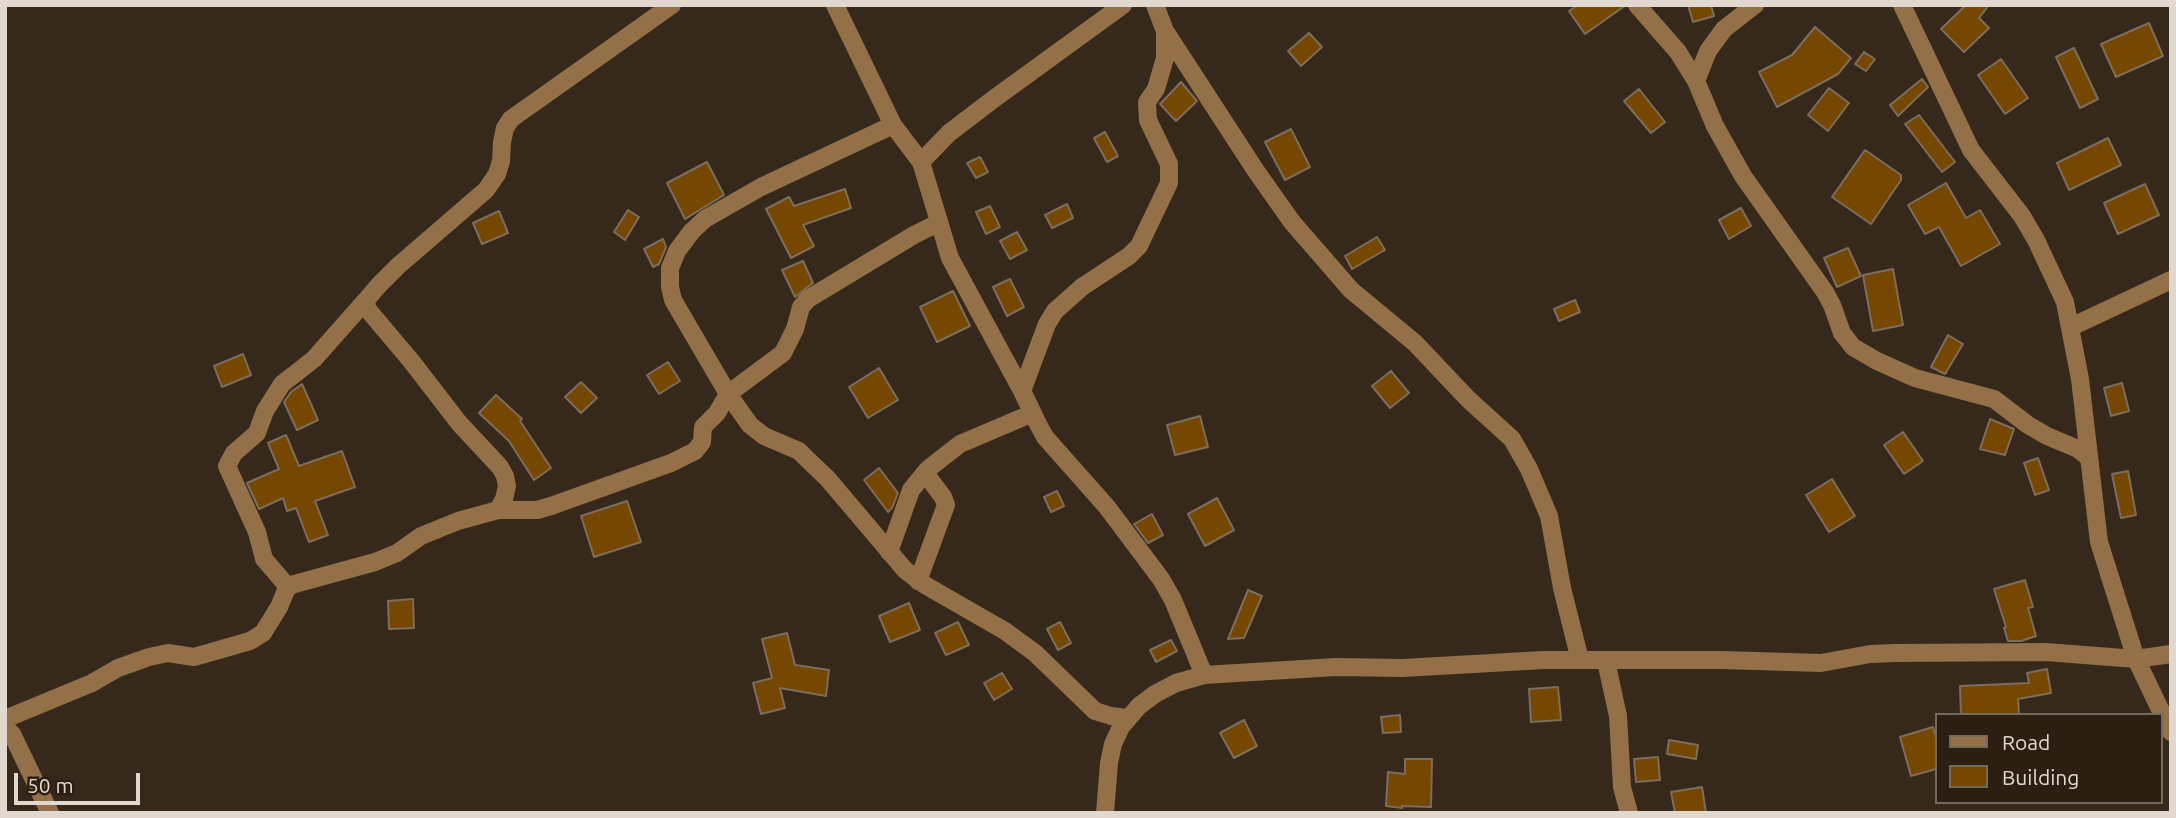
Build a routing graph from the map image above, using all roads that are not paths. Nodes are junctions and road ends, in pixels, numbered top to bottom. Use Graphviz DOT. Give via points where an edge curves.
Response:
graph roads {
  1 [pos="672,5"];
  2 [pos="835,5"];
  3 [pos="1123,5"];
  4 [pos="1155,5"];
  5 [pos="1637,5"];
  6 [pos="1755,5"];
  7 [pos="1902,5"];
  8 [pos="1165,31"];
  9 [pos="1696,81"];
  10 [pos="894,125"];
  11 [pos="920,162"];
  12 [pos="938,223"];
  13 [pos="2171,280"];
  14 [pos="367,299"];
  15 [pos="2071,327"];
  16 [pos="1022,391"];
  17 [pos="728,394"];
  18 [pos="1033,413"];
  19 [pos="2090,458"];
  20 [pos="925,473"];
  21 [pos="498,510"];
  22 [pos="889,552"];
  23 [pos="918,581"];
  24 [pos="288,587"];
  25 [pos="2171,654"];
  26 [pos="2136,659"];
  27 [pos="1580,660"];
  28 [pos="1606,661"];
  29 [pos="1205,676"];
  30 [pos="2162,713"];
  31 [pos="2162,713"];
  32 [pos="1127,718"];
  33 [pos="5,719"];
  34 [pos="5,727"];
  35 [pos="2171,732"];
  36 [pos="50,813"];
  37 [pos="1105,813"];
  38 [pos="1629,813"];
  1 -- 14 [label="street" via="511,119 505,128 497,174 486,190"];
  2 -- 10 [label="street"];
  3 -- 11 [label="street" via="949,133"];
  4 -- 8 [label="street"];
  5 -- 9 [label="street" via="1678,52"];
  6 -- 9 [label="street" via="1724,29 1708,51"];
  7 -- 15 [label="street" via="1971,150 2036,240 2065,302"];
  8 -- 16 [label="street" via="1165,58 1147,102 1148,120 1169,163 1169,183 1139,246 1055,311"];
  8 -- 27 [label="street" via="1292,222 1350,290 1415,343 1512,439 1549,516"];
  9 -- 19 [label="street" via="1743,176 1825,292 1853,347 1915,378 1994,399 2028,425"];
  10 -- 11 [label="street"];
  10 -- 17 [label="street" via="761,187 705,219 677,251 670,268 673,300"];
  11 -- 12 [label="street"];
  12 -- 16 [label="street" via="950,258"];
  12 -- 17 [label="street" via="808,299 783,353"];
  13 -- 15 [label="street"];
  14 -- 21 [label="street" via="369,312 458,423 500,467 507,486"];
  14 -- 24 [label="street" via="314,359 282,384 257,433 234,453 227,466 264,559"];
  15 -- 19 [label="street"];
  16 -- 18 [label="street"];
  17 -- 21 [label="street" via="703,428 699,447 683,458 537,510"];
  17 -- 22 [label="street" via="756,431 799,451 827,478"];
  18 -- 20 [label="street" via="960,444"];
  18 -- 29 [label="street" via="1045,437 1107,507 1161,579"];
  19 -- 26 [label="street" via="2099,542"];
  20 -- 22 [label="street" via="911,490"];
  20 -- 23 [label="street" via="946,505"];
  21 -- 24 [label="street" via="428,533 375,562"];
  22 -- 23 [label="street"];
  23 -- 32 [label="street" via="1035,653 1095,711"];
  24 -- 33 [label="street" via="259,636 194,657 168,653 149,657"];
  25 -- 26 [label="street"];
  26 -- 28 [label="street" via="2046,652 1870,654 1821,663"];
  26 -- 31 [label="street"];
  27 -- 28 [label="street"];
  27 -- 29 [label="street"];
  28 -- 38 [label="street" via="1618,716 1622,786"];
  29 -- 32 [label="street" via="1154,694"];
  30 -- 35 [label="street"];
  32 -- 37 [label="street" via="1113,744"];
  34 -- 36 [label="street"];
}
